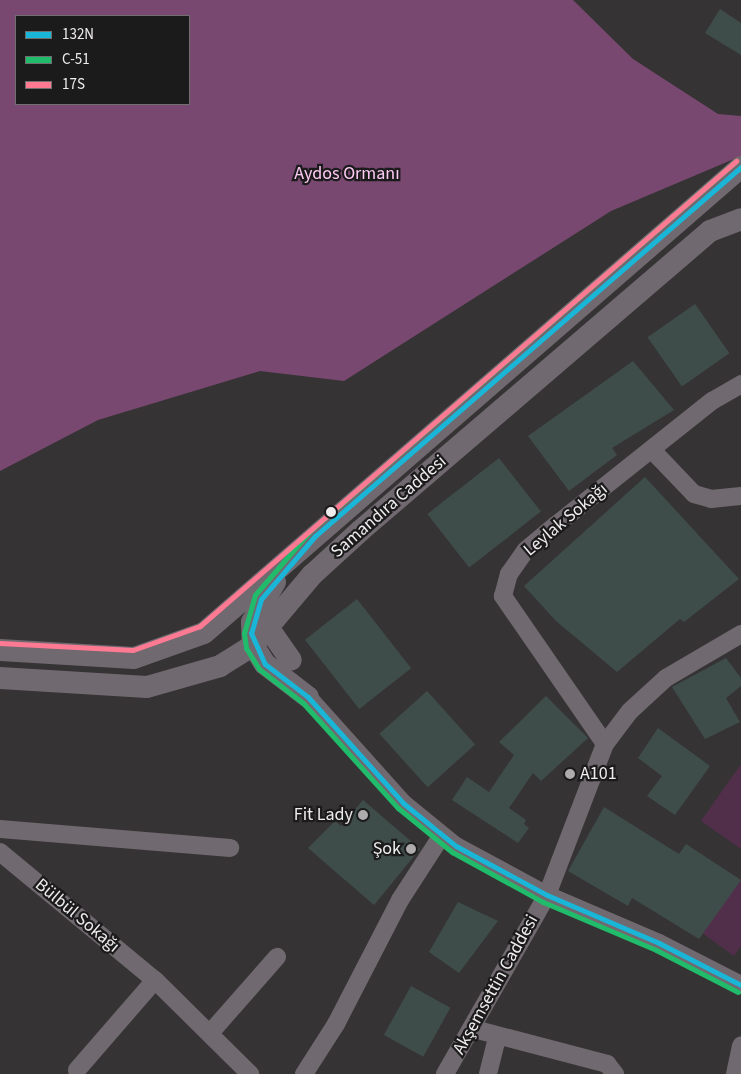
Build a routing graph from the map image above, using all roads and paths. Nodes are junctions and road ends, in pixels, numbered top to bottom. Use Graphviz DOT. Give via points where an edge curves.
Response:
graph roads {
  1 [pos="741,167"];
  2 [pos="741,219"];
  3 [pos="741,384"];
  4 [pos="652,450"];
  5 [pos="741,496"];
  6 [pos="315,536"];
  7 [pos="284,611"];
  8 [pos="257,632"];
  9 [pos="204,633"];
  10 [pos="741,634"];
  11 [pos="0,650"];
  12 [pos="291,660"];
  13 [pos="265,664"];
  14 [pos="220,666"];
  15 [pos="0,678"];
  16 [pos="308,697"];
  17 [pos="605,744"];
  18 [pos="0,829"];
  19 [pos="442,835"];
  20 [pos="230,848"];
  21 [pos="0,852"];
  22 [pos="547,895"];
  23 [pos="277,957"];
  24 [pos="155,980"];
  25 [pos="741,986"];
  26 [pos="474,1029"];
  27 [pos="211,1032"];
  28 [pos="497,1037"];
  29 [pos="741,1046"];
  30 [pos="77,1070"];
  31 [pos="250,1074"];
  32 [pos="304,1074"];
  33 [pos="445,1074"];
  34 [pos="488,1074"];
  35 [pos="615,1074"];
  36 [pos="735,1074"];
  1 -- 6 [label="main road, Samandıra Caddesi"];
  2 -- 7 [label="main road, Samandıra Caddesi" via="710,231 368,525 312,575"];
  3 -- 4 [label="street, Leylak Sokağı" via="712,401"];
  4 -- 5 [label="street" via="694,494 711,499"];
  4 -- 17 [label="street, Leylak Sokağı" via="526,550 509,574 503,596"];
  6 -- 8 [label="main road" via="261,600"];
  6 -- 9 [label="main road, Samandıra Caddesi"];
  7 -- 8 [label="main road, Samandıra Caddesi"];
  7 -- 12 [label="main road"];
  8 -- 9 [label="main road"];
  8 -- 12 [label="main road"];
  8 -- 13 [label="main road"];
  8 -- 14 [label="main road, Samandıra Caddesi"];
  9 -- 11 [label="main road, Samandıra Caddesi" via="134,658"];
  10 -- 17 [label="street, Akşemsettin Caddesi" via="666,678 630,711"];
  12 -- 16 [label="main road"];
  13 -- 14 [label="main road"];
  13 -- 16 [label="main road"];
  14 -- 15 [label="main road, Samandıra Caddesi" via="147,687"];
  16 -- 19 [label="street" via="403,804"];
  17 -- 22 [label="street, Akşemsettin Caddesi"];
  18 -- 20 [label="street"];
  19 -- 22 [label="street"];
  19 -- 32 [label="street" via="400,900 336,1024"];
  21 -- 24 [label="street, Bülbül Sokağı"];
  22 -- 25 [label="street" via="659,942"];
  22 -- 26 [label="street, Akşemsettin Caddesi"];
  23 -- 27 [label="street"];
  24 -- 27 [label="street, Bülbül Sokağı"];
  24 -- 30 [label="street"];
  26 -- 28 [label="street"];
  26 -- 33 [label="street, Akşemsettin Caddesi"];
  27 -- 31 [label="street, Bülbül Sokağı"];
  28 -- 34 [label="street"];
  28 -- 35 [label="street" via="607,1064"];
  29 -- 36 [label="street"];
}
